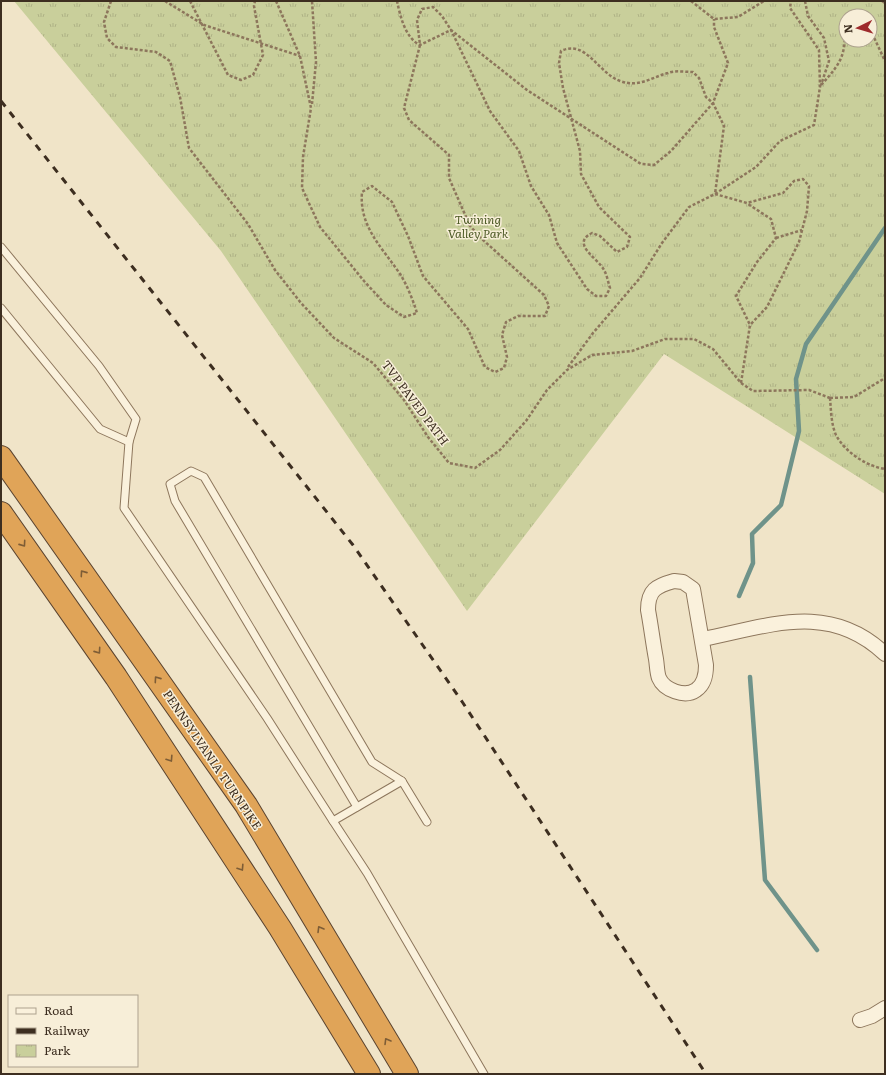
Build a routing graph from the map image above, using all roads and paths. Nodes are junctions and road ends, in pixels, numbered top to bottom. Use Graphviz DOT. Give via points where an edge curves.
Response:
graph roads {
  1 [pos="111,1"];
  2 [pos="165,1"];
  3 [pos="190,1"];
  4 [pos="255,1"];
  5 [pos="276,1"];
  6 [pos="312,1"];
  7 [pos="396,1"];
  8 [pos="691,1"];
  9 [pos="764,1"];
  10 [pos="791,1"];
  11 [pos="805,1"];
  12 [pos="882,1"];
  13 [pos="885,3"];
  14 [pos="714,19"];
  15 [pos="204,25"];
  16 [pos="451,30"];
  17 [pos="262,44"];
  18 [pos="420,45"];
  19 [pos="878,46"];
  20 [pos="845,48"];
  21 [pos="300,56"];
  22 [pos="885,61"];
  23 [pos="820,87"];
  24 [pos="713,103"];
  25 [pos="311,108"];
  26 [pos="572,119"];
  27 [pos="715,194"];
  28 [pos="747,203"];
  29 [pos="802,230"];
  30 [pos="776,238"];
  31 [pos="1,247"];
  32 [pos="1,308"];
  33 [pos="750,325"];
  34 [pos="567,370"];
  35 [pos="885,378"];
  36 [pos="741,383"];
  37 [pos="830,398"];
  38 [pos="129,442"];
  39 [pos="1,457"];
  40 [pos="885,469"];
  41 [pos="1,513"];
  42 [pos="703,639"];
  43 [pos="885,654"];
  44 [pos="402,781"];
  45 [pos="357,807"];
  46 [pos="333,821"];
  47 [pos="427,822"];
  48 [pos="885,1008"];
  49 [pos="860,1020"];
  50 [pos="368,1074"];
  51 [pos="407,1074"];
  52 [pos="484,1074"];
  1 -- 34 [label="path, TVP PAVED PATH" via="104,22 107,38 116,47 156,52 170,61 180,97 189,148 248,224 275,270 301,304 334,338 373,363 404,400 449,463 475,468 500,450 526,421 547,390"];
  2 -- 15 [label="path"];
  3 -- 15 [label="path"];
  4 -- 17 [label="path"];
  5 -- 21 [label="path"];
  6 -- 25 [label="path" via="316,62"];
  7 -- 18 [label="path" via="403,23 415,43"];
  8 -- 14 [label="path"];
  9 -- 14 [label="path" via="738,17"];
  10 -- 23 [label="path" via="790,8 819,50"];
  11 -- 23 [label="path" via="808,16 824,38 829,61"];
  12 -- 13 [label="path"];
  14 -- 24 [label="path" via="714,27 728,63"];
  15 -- 17 [label="path"];
  15 -- 17 [label="path" via="228,75 241,80 253,75 263,55"];
  16 -- 18 [label="path"];
  16 -- 18 [label="path" via="433,7 422,9 417,20"];
  16 -- 26 [label="path" via="527,90"];
  16 -- 26 [label="path" via="490,111 519,151 531,186 549,215 558,243 587,289 596,296 606,296 610,288 604,270 597,259 585,250 584,243 587,236 592,233 600,236 618,252 627,247 630,237 599,207 581,174 580,151"];
  17 -- 21 [label="path"];
  18 -- 25 [label="path" via="404,108 409,120 449,155 449,178 470,226 544,295 549,306 545,316 518,316 506,322 502,335 507,357 504,368 495,372 485,367 468,329 423,276 392,202 372,186 362,192 361,206 372,236 400,274 417,313 404,317 386,305 320,227 302,188 303,157"];
  19 -- 22 [label="path"];
  20 -- 23 [label="path" via="836,69"];
  21 -- 25 [label="path"];
  23 -- 27 [label="path" via="814,125 780,141 756,167"];
  24 -- 26 [label="path" via="671,151 654,165 641,164"];
  24 -- 26 [label="path" via="706,97 699,78 693,72 668,72 653,80 636,83 620,81 578,48 569,47 561,51 559,62"];
  24 -- 27 [label="path" via="724,126"];
  27 -- 28 [label="path"];
  27 -- 34 [label="path" via="689,207 640,278 593,333"];
  28 -- 29 [label="path" via="783,193 794,181 803,179 809,186"];
  28 -- 30 [label="path" via="771,219"];
  29 -- 30 [label="path"];
  29 -- 33 [label="path" via="799,242 767,307"];
  30 -- 33 [label="path" via="757,262 736,296"];
  31 -- 38 [label="lane" via="99,366 136,419"];
  32 -- 38 [label="lane" via="100,429"];
  33 -- 36 [label="path"];
  34 -- 36 [label="path, TVP PAVED PATH" via="592,355 632,352 666,339 694,339 713,349"];
  35 -- 37 [label="path" via="854,397"];
  36 -- 37 [label="path, TVP PAVED PATH" via="753,391 809,390"];
  37 -- 40 [label="path" via="836,434 850,453 875,468"];
  38 -- 46 [label="lane" via="124,508 268,718"];
  51 -- 39 [label="highway, PENNSYLVANIA TURNPIKE, one-way" via="246,805"];
  41 -- 50 [label="highway, one-way" via="125,690 280,928"];
  42 -- 42 [label="street" via="693,589 683,582 674,581 653,590 648,600 648,610 659,678 666,687 675,692 686,693 695,691 701,685 706,675"];
  42 -- 43 [label="street" via="787,623 814,621 857,632"];
  44 -- 45 [label="lane"];
  44 -- 45 [label="lane" via="372,762 204,477 191,471 170,484 175,501"];
  44 -- 47 [label="lane"];
  45 -- 46 [label="lane"];
  46 -- 52 [label="lane" via="367,873"];
  48 -- 49 [label="street"];
}
